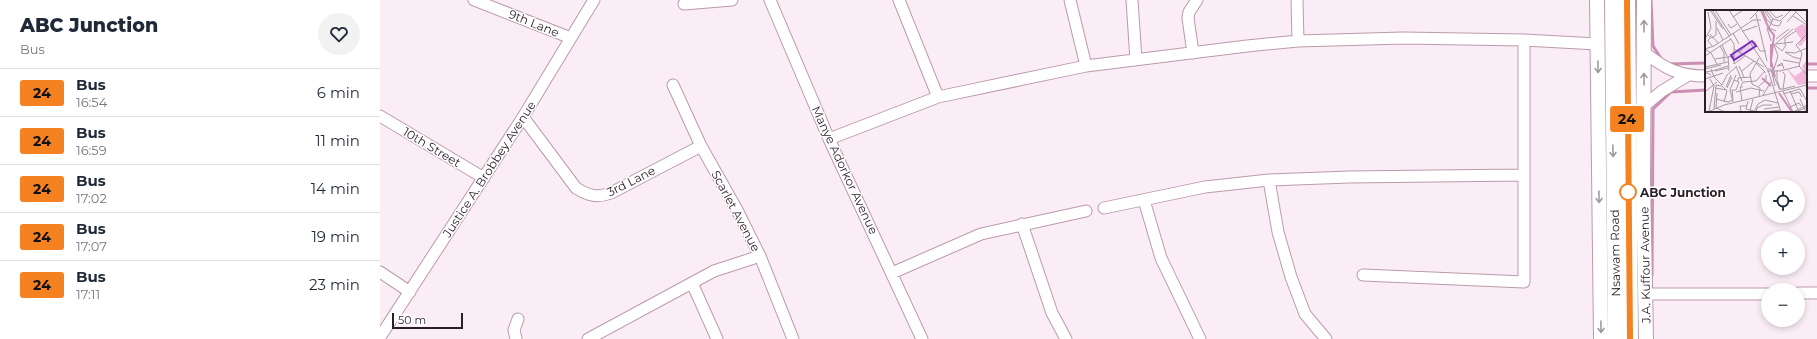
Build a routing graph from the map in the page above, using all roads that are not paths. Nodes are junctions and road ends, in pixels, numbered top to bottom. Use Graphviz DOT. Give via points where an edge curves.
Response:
graph roads {
  1 [pos="474,0"];
  2 [pos="594,0"];
  3 [pos="732,0"];
  4 [pos="770,0"];
  5 [pos="899,0"];
  6 [pos="1070,0"];
  7 [pos="1132,0"];
  8 [pos="1197,0"];
  9 [pos="1297,0"];
  10 [pos="1597,0"];
  11 [pos="1613,0"];
  12 [pos="1627,0"];
  13 [pos="1644,0"];
  14 [pos="684,4"];
  15 [pos="571,38"];
  16 [pos="1524,40"];
  17 [pos="1298,41"];
  18 [pos="1598,44"];
  19 [pos="1644,52"];
  20 [pos="1193,53"];
  21 [pos="1136,60"];
  22 [pos="1086,66"];
  23 [pos="1687,76"];
  24 [pos="1705,76"];
  25 [pos="673,85"];
  26 [pos="938,97"];
  27 [pos="1644,106"];
  28 [pos="380,116"];
  29 [pos="523,117"];
  30 [pos="829,139"];
  31 [pos="701,146"];
  32 [pos="1522,175"];
  33 [pos="484,178"];
  34 [pos="1269,180"];
  35 [pos="1144,200"];
  36 [pos="1104,208"];
  37 [pos="1086,211"];
  38 [pos="1022,224"];
  39 [pos="760,256"];
  40 [pos="380,272"];
  41 [pos="892,273"];
  42 [pos="1362,275"];
  43 [pos="692,283"];
  44 [pos="410,292"];
  45 [pos="1805,293"];
  46 [pos="1817,293"];
  47 [pos="1646,294"];
  48 [pos="1761,294"];
  49 [pos="518,319"];
  50 [pos="380,337"];
  51 [pos="383,339"];
  52 [pos="516,339"];
  53 [pos="588,339"];
  54 [pos="717,339"];
  55 [pos="793,339"];
  56 [pos="922,339"];
  57 [pos="1066,339"];
  58 [pos="1200,339"];
  59 [pos="1326,339"];
  60 [pos="1601,339"];
  61 [pos="1616,339"];
  62 [pos="1630,339"];
  63 [pos="1646,339"];
  1 -- 15 [label="street, 9th Lane"];
  2 -- 15 [label="street, Justice A. Brobbey Avenue"];
  3 -- 14 [label="street"];
  4 -- 30 [label="street, Manye Adorkor Avenue"];
  5 -- 26 [label="street"];
  6 -- 22 [label="street"];
  7 -- 21 [label="street"];
  8 -- 20 [label="street" via="1188,18"];
  9 -- 17 [label="street"];
  10 -- 18 [label="main road"];
  11 -- 61 [label="highway, Nsawam Road, one-way"];
  12 -- 62 [label="highway, Nsawam Road"];
  19 -- 13 [label="main road, J.A. Kuffour Avenue, one-way"];
  15 -- 29 [label="street, Justice A. Brobbey Avenue"];
  16 -- 17 [label="street" via="1402,38"];
  16 -- 18 [label="street"];
  16 -- 32 [label="street"];
  17 -- 20 [label="street"];
  18 -- 60 [label="main road, one-way"];
  19 -- 23 [label="street" via="1666,67"];
  27 -- 19 [label="main road, J.A. Kuffour Avenue, one-way"];
  20 -- 21 [label="street"];
  21 -- 22 [label="street"];
  22 -- 26 [label="street"];
  23 -- 24 [label="street"];
  23 -- 27 [label="street" via="1662,91"];
  25 -- 31 [label="street, Scarlet Avenue"];
  26 -- 30 [label="street"];
  27 -- 47 [label="main road, J.A. Kuffour Avenue"];
  28 -- 33 [label="street, 10th Street"];
  29 -- 31 [label="street, 3rd Lane" via="576,188 588,196 600,197 611,193"];
  29 -- 33 [label="street, Justice A. Brobbey Avenue"];
  30 -- 41 [label="street, Manye Adorkor Avenue"];
  31 -- 39 [label="street, Scarlet Avenue"];
  32 -- 34 [label="street"];
  32 -- 42 [label="street" via="1524,282"];
  33 -- 44 [label="street, Justice A. Brobbey Avenue"];
  34 -- 35 [label="street" via="1204,187"];
  34 -- 59 [label="street" via="1278,232 1291,277 1305,314"];
  35 -- 36 [label="street"];
  35 -- 58 [label="street" via="1161,258"];
  37 -- 38 [label="street"];
  38 -- 41 [label="street" via="981,234"];
  38 -- 57 [label="street" via="1052,313"];
  39 -- 43 [label="street" via="725,266"];
  39 -- 55 [label="street, Scarlet Avenue"];
  40 -- 44 [label="street"];
  41 -- 56 [label="street, Manye Adorkor Avenue"];
  43 -- 53 [label="street"];
  43 -- 54 [label="street"];
  44 -- 50 [label="street, Justice A. Brobbey Avenue"];
  45 -- 46 [label="street"];
  47 -- 48 [label="street"];
  47 -- 63 [label="main road, J.A. Kuffour Avenue"];
  49 -- 52 [label="street" via="514,330"];
  50 -- 51 [label="street"];
}
